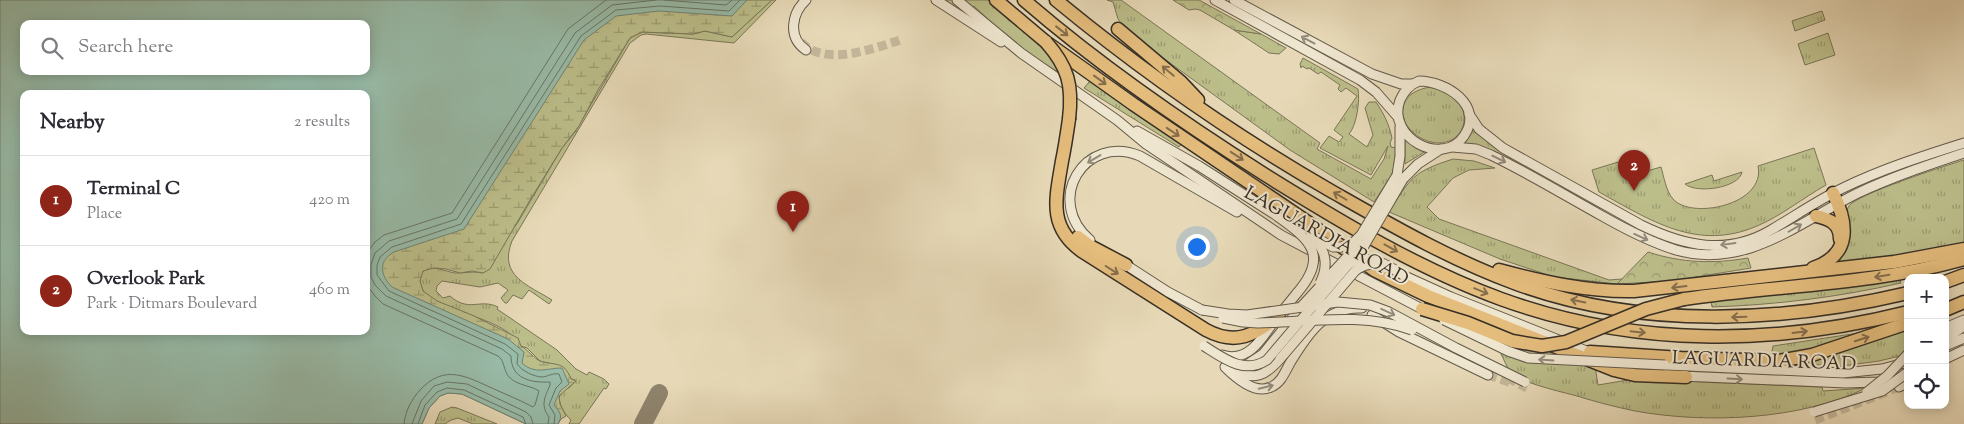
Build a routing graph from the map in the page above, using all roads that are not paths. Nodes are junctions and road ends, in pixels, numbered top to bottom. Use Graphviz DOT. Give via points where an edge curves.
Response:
graph roads {
  1 [pos="806,0"];
  2 [pos="936,0"];
  3 [pos="957,0"];
  4 [pos="996,0"];
  5 [pos="1024,0"];
  6 [pos="1056,0"];
  7 [pos="1215,0"];
  8 [pos="1234,0"];
  9 [pos="1118,29"];
  10 [pos="1046,42"];
  11 [pos="806,50"];
  12 [pos="1021,53"];
  13 [pos="1412,84"];
  14 [pos="1469,114"];
  15 [pos="1397,116"];
  16 [pos="1215,118"];
  17 [pos="1117,120"];
  18 [pos="1400,127"];
  19 [pos="1964,142"];
  20 [pos="1452,147"];
  21 [pos="1441,149"];
  22 [pos="1964,153"];
  23 [pos="1063,160"];
  24 [pos="1400,177"];
  25 [pos="1836,198"];
  26 [pos="1277,216"];
  27 [pos="1816,216"];
  28 [pos="1376,225"];
  29 [pos="1281,235"];
  30 [pos="1311,236"];
  31 [pos="1838,248"];
  32 [pos="1964,249"];
  33 [pos="1444,254"];
  34 [pos="1964,259"];
  35 [pos="1349,264"];
  36 [pos="1126,265"];
  37 [pos="1403,274"];
  38 [pos="1964,275"];
  39 [pos="1762,277"];
  40 [pos="1949,281"];
  41 [pos="1904,294"];
  42 [pos="1964,296"];
  43 [pos="1949,301"];
  44 [pos="1964,302"];
  45 [pos="1302,307"];
  46 [pos="1362,308"];
  47 [pos="1949,308"];
  48 [pos="1422,309"];
  49 [pos="1202,310"];
  50 [pos="1904,313"];
  51 [pos="1278,316"];
  52 [pos="1372,316"];
  53 [pos="1964,320"];
  54 [pos="1904,324"];
  55 [pos="1949,326"];
  56 [pos="1964,326"];
  57 [pos="1412,330"];
  58 [pos="1949,336"];
  59 [pos="1964,338"];
  60 [pos="1949,344"];
  61 [pos="1964,350"];
  62 [pos="1590,352"];
  63 [pos="1949,357"];
  64 [pos="1904,358"];
  65 [pos="1256,360"];
  66 [pos="1904,363"];
  67 [pos="1225,367"];
  68 [pos="1271,369"];
  69 [pos="1488,375"];
  70 [pos="1904,375"];
  71 [pos="1686,377"];
  72 [pos="1904,377"];
  73 [pos="1525,382"];
  74 [pos="1867,392"];
  75 [pos="1814,412"];
  1 -- 11 [label="street" via="797,12 794,26 796,39"];
  2 -- 12 [label="street"];
  3 -- 12 [label="street"];
  4 -- 10 [label="highway"];
  5 -- 50 [label="highway, one-way" via="1142,91 1270,178 1409,258 1501,299 1607,328 1696,337 1795,333"];
  6 -- 16 [label="highway"];
  7 -- 15 [label="street" via="1360,80"];
  13 -- 8 [label="street, one-way" via="1393,82 1365,70"];
  16 -- 9 [label="highway, one-way" via="1181,82"];
  10 -- 23 [label="highway, bridge" via="1062,62 1070,85 1071,102"];
  10 -- 71 [label="highway, one-way, bridge" via="1395,282 1614,370 1635,375"];
  12 -- 17 [label="street, LAGUARDIA ROAD"];
  13 -- 14 [label="street" via="1426,81 1447,88 1461,98"];
  13 -- 15 [label="street" via="1402,94"];
  14 -- 20 [label="street" via="1467,130"];
  25 -- 14 [label="street, one-way" via="1770,231 1739,242 1702,246 1685,243 1641,225 1504,148 1479,129"];
  15 -- 18 [label="street"];
  33 -- 16 [label="highway, one-way" via="1324,187"];
  17 -- 26 [label="street"];
  17 -- 29 [label="street, LAGUARDIA ROAD" via="1146,144"];
  18 -- 21 [label="street" via="1419,143"];
  18 -- 24 [label="street"];
  19 -- 25 [label="street" via="1901,164"];
  20 -- 21 [label="street"];
  20 -- 27 [label="street, one-way" via="1476,149 1491,155 1639,236 1677,250 1717,254 1746,250 1773,240"];
  21 -- 24 [label="street"];
  22 -- 25 [label="street"];
  23 -- 36 [label="highway" via="1060,206 1069,227 1085,243"];
  23 -- 51 [label="highway, one-way, bridge" via="1057,216 1065,235 1079,250 1218,336 1248,336"];
  24 -- 28 [label="street, bridge"];
  24 -- 30 [label="street, bridge" via="1353,243 1333,247"];
  25 -- 27 [label="street"];
  25 -- 31 [label="highway" via="1845,228"];
  26 -- 30 [label="street, bridge"];
  26 -- 51 [label="street, bridge" via="1305,236 1312,248 1314,261 1310,277"];
  27 -- 31 [label="highway" via="1832,221 1836,226 1840,236"];
  28 -- 35 [label="street, bridge"];
  28 -- 45 [label="street, bridge"];
  29 -- 36 [label="street, one-way" via="1140,156 1128,152 1106,152 1092,158 1076,176 1070,194 1071,214 1082,233"];
  29 -- 48 [label="street, LAGUARDIA ROAD"];
  30 -- 45 [label="street, bridge" via="1323,250 1325,268 1320,282"];
  31 -- 39 [label="highway" via="1829,260 1818,267"];
  32 -- 39 [label="highway" via="1909,260"];
  39 -- 33 [label="highway, one-way" via="1652,290 1609,291 1521,276"];
  41 -- 33 [label="highway, one-way" via="1840,307 1773,315 1665,314 1598,305 1536,291"];
  34 -- 48 [label="highway, one-way, bridge" via="1847,281 1684,298 1646,309 1566,342 1542,346 1512,341"];
  35 -- 37 [label="street, bridge" via="1365,259 1377,260"];
  35 -- 51 [label="street, bridge" via="1262,364 1233,364 1204,346 1230,357 1241,356 1251,349"];
  36 -- 49 [label="street"];
  37 -- 62 [label="street, LAGUARDIA ROAD" via="1462,302"];
  37 -- 68 [label="street, bridge" via="1376,264 1358,268"];
  38 -- 40 [label="highway"];
  42 -- 43 [label="highway"];
  44 -- 47 [label="highway"];
  45 -- 65 [label="street"];
  67 -- 46 [label="street, one-way" via="1255,389 1272,387 1324,318 1349,308"];
  66 -- 48 [label="street, LAGUARDIA ROAD, one-way, bridge" via="1843,373 1528,358"];
  49 -- 57 [label="street, bridge" via="1243,322 1361,320"];
  49 -- 73 [label="street, one-way, bridge" via="1247,314 1338,302 1370,305"];
  52 -- 69 [label="street"];
  53 -- 55 [label="street"];
  62 -- 54 [label="highway, one-way" via="1778,361 1812,355"];
  56 -- 58 [label="street"];
  59 -- 60 [label="street"];
  61 -- 63 [label="street"];
  62 -- 71 [label="street, LAGUARDIA ROAD" via="1642,371"];
  64 -- 74 [label="street, bridge"];
  65 -- 67 [label="street" via="1238,368"];
  65 -- 68 [label="street"];
  67 -- 68 [label="street" via="1251,376"];
  71 -- 70 [label="street, LAGUARDIA ROAD, one-way" via="1846,383 1878,382"];
  72 -- 75 [label="street, bridge" via="1882,391"];
}
